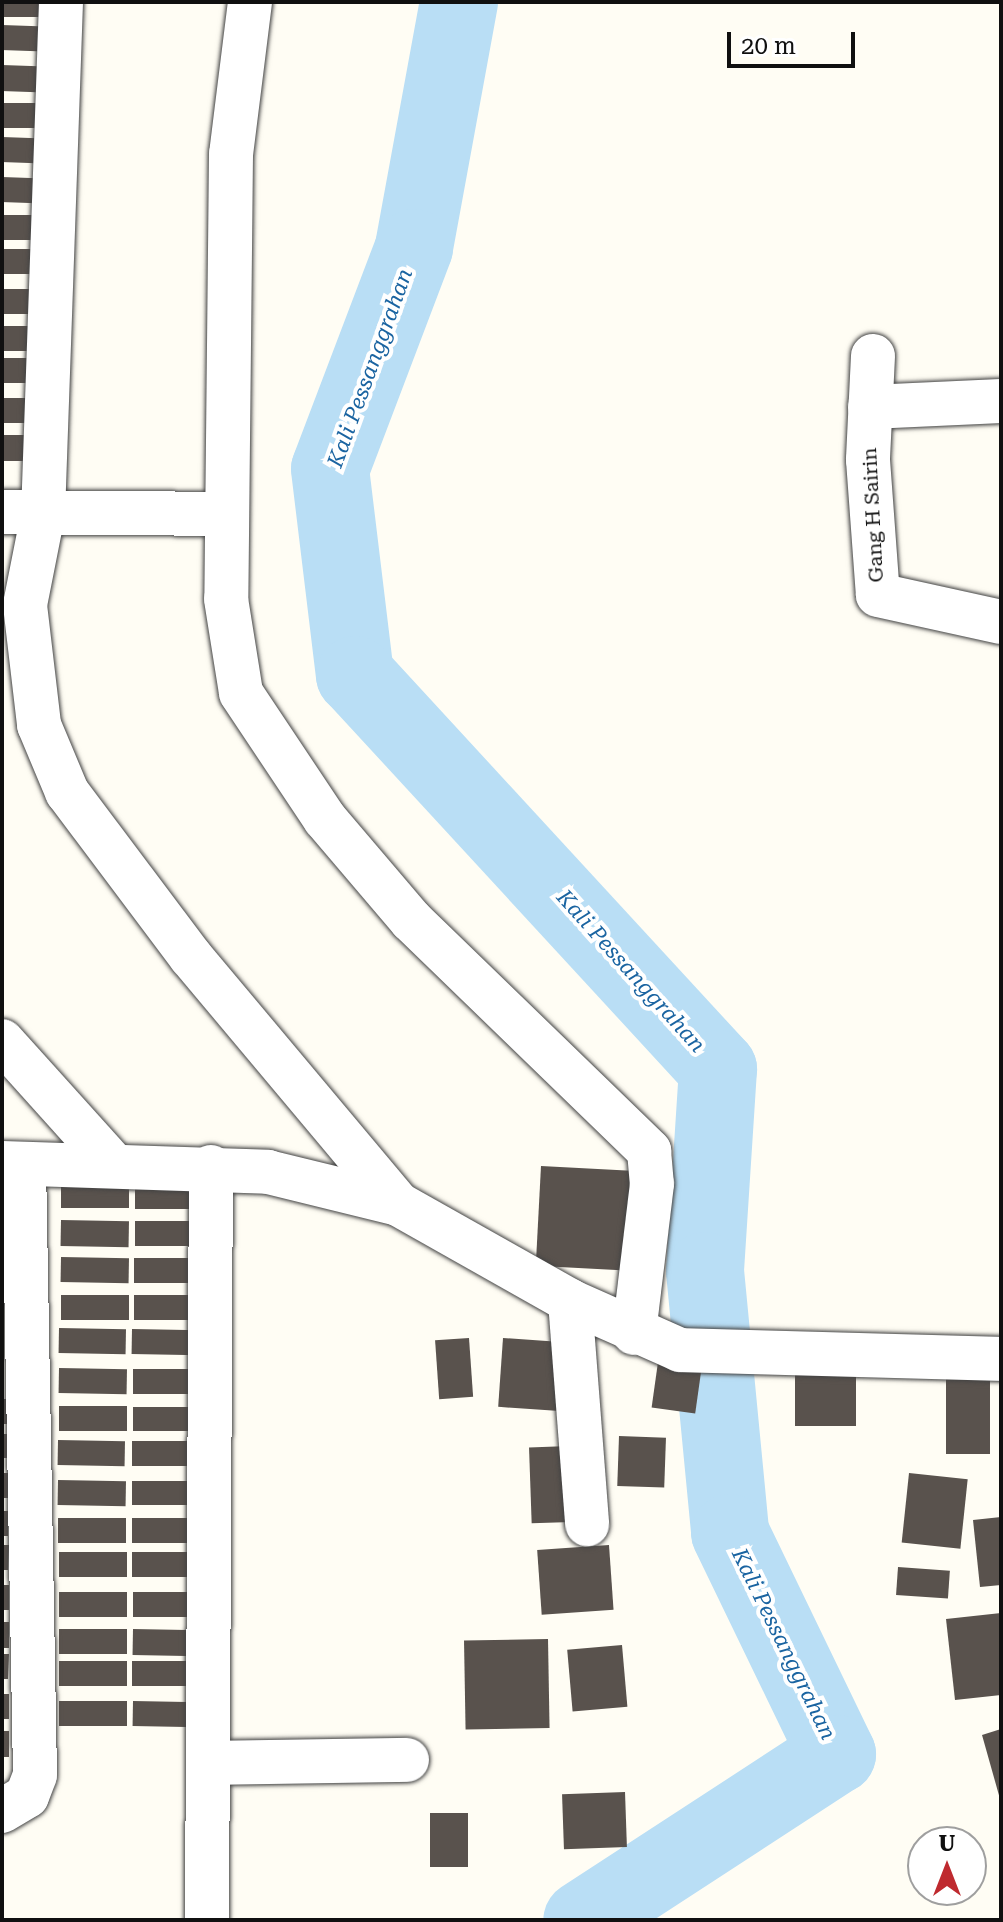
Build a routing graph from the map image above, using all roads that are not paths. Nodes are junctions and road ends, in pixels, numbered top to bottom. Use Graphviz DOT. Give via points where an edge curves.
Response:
graph roads {
  1 [pos="61,2"];
  2 [pos="250,2"];
  3 [pos="873,356"];
  4 [pos="1001,401"];
  5 [pos="870,407"];
  6 [pos="23,513"];
  7 [pos="226,514"];
  8 [pos="1001,622"];
  9 [pos="2,1041"];
  10 [pos="112,1163"];
  11 [pos="13,1164"];
  12 [pos="211,1167"];
  13 [pos="398,1204"];
  14 [pos="570,1301"];
  15 [pos="634,1333"];
  16 [pos="1001,1359"];
  17 [pos="587,1524"];
  18 [pos="407,1760"];
  19 [pos="211,1763"];
  20 [pos="2,1811"];
  21 [pos="207,1920"];
  1 -- 6 [label="street"];
  2 -- 7 [label="street" via="231,154"];
  3 -- 5 [label="street, Gang H Sairin"];
  4 -- 5 [label="street"];
  5 -- 8 [label="street, Gang H Sairin" via="878,595"];
  6 -- 7 [label="street"];
  6 -- 13 [label="street" via="29,668 39,725 67,792 191,957"];
  7 -- 15 [label="street" via="232,655 258,729 411,920 649,1151 652,1184"];
  9 -- 10 [label="street"];
  10 -- 11 [label="street"];
  10 -- 12 [label="street"];
  11 -- 20 [label="street" via="35,1775 27,1796"];
  12 -- 13 [label="street" via="310,1179"];
  12 -- 19 [label="street"];
  13 -- 14 [label="street"];
  14 -- 15 [label="street"];
  14 -- 17 [label="street"];
  15 -- 16 [label="street" via="680,1350"];
  18 -- 19 [label="street"];
  19 -- 21 [label="street"];
}
